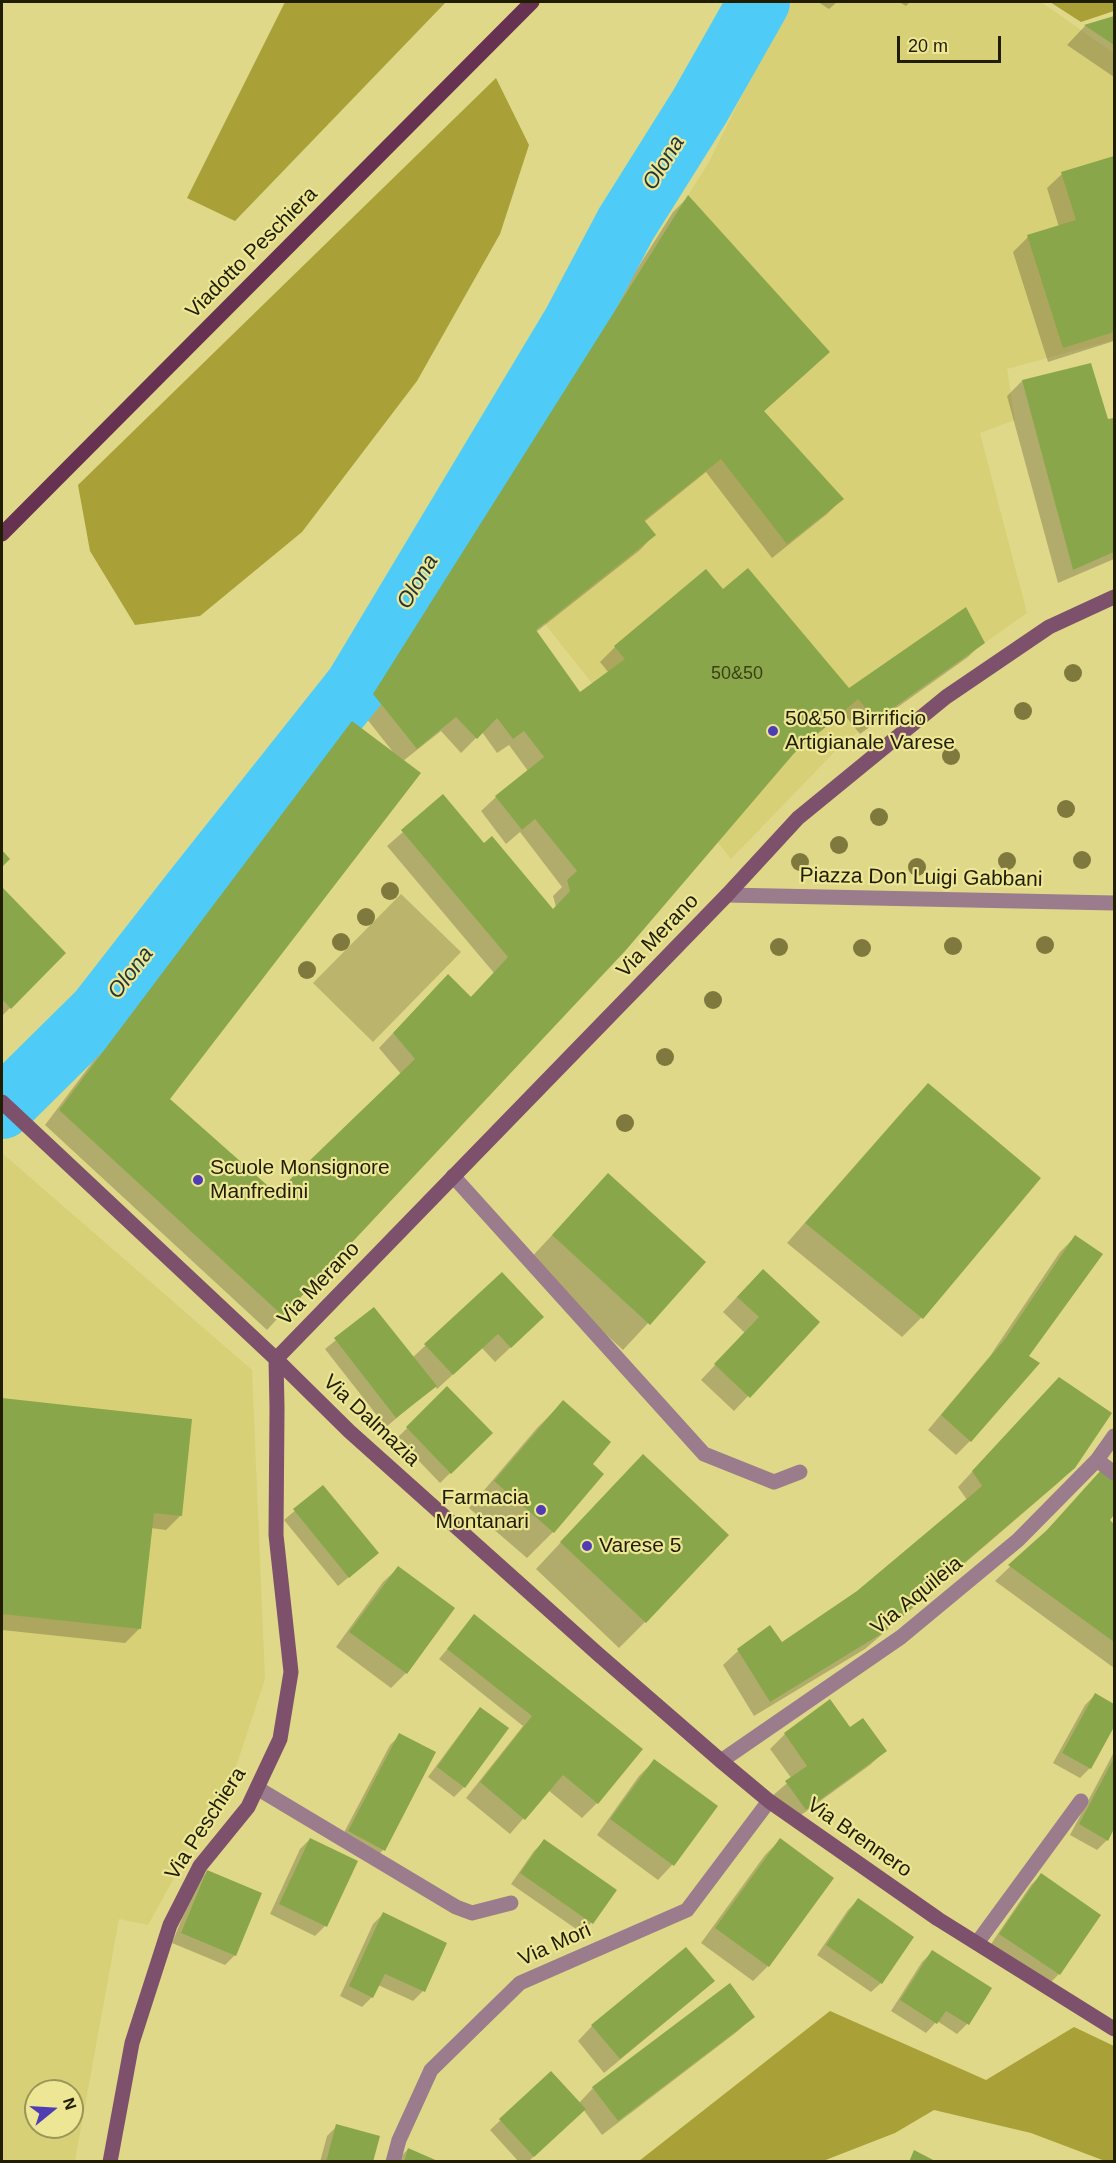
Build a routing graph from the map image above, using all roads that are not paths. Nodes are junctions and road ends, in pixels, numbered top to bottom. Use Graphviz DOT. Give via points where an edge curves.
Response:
graph roads {
  1 [pos="532,2"];
  2 [pos="2,534"];
  3 [pos="1114,597"];
  4 [pos="727,895"];
  5 [pos="1114,903"];
  6 [pos="2,1102"];
  7 [pos="453,1176"];
  8 [pos="276,1359"];
  9 [pos="1114,1436"];
  10 [pos="1114,1450"];
  11 [pos="1097,1460"];
  12 [pos="800,1472"];
  13 [pos="1114,1473"];
  14 [pos="721,1761"];
  15 [pos="257,1788"];
  16 [pos="769,1801"];
  17 [pos="1081,1801"];
  18 [pos="511,1904"];
  19 [pos="977,1943"];
  20 [pos="1114,2029"];
  21 [pos="110,2162"];
  22 [pos="393,2162"];
  1 -- 2 [label="main road, Viadotto Peschiera"];
  3 -- 4 [label="street, Via Merano" via="1049,627 946,697 798,818"];
  4 -- 5 [label="street, Piazza Don Luigi Gabbani"];
  4 -- 7 [label="street, Via Merano"];
  6 -- 8 [label="street, Via Dalmazia"];
  7 -- 8 [label="street, Via Merano"];
  7 -- 12 [label="street" via="704,1454 774,1482"];
  8 -- 14 [label="street, Via Dalmazia" via="349,1431"];
  8 -- 15 [label="street, Via Peschiera" via="276,1535 291,1672 280,1739"];
  9 -- 11 [label="street, Via Aquileia"];
  10 -- 11 [label="street"];
  11 -- 13 [label="street"];
  11 -- 14 [label="street, Via Aquileia" via="1018,1540 901,1637"];
  14 -- 16 [label="street, Via Brennero"];
  15 -- 18 [label="street" via="456,1907 472,1913"];
  15 -- 21 [label="street, Via Peschiera" via="248,1807 200,1866 170,1925 132,2043"];
  16 -- 19 [label="street, Via Brennero"];
  16 -- 22 [label="street, Via Mori" via="687,1910 520,1983 431,2070"];
  17 -- 19 [label="street"];
  19 -- 20 [label="street, Via Brennero"];
}
